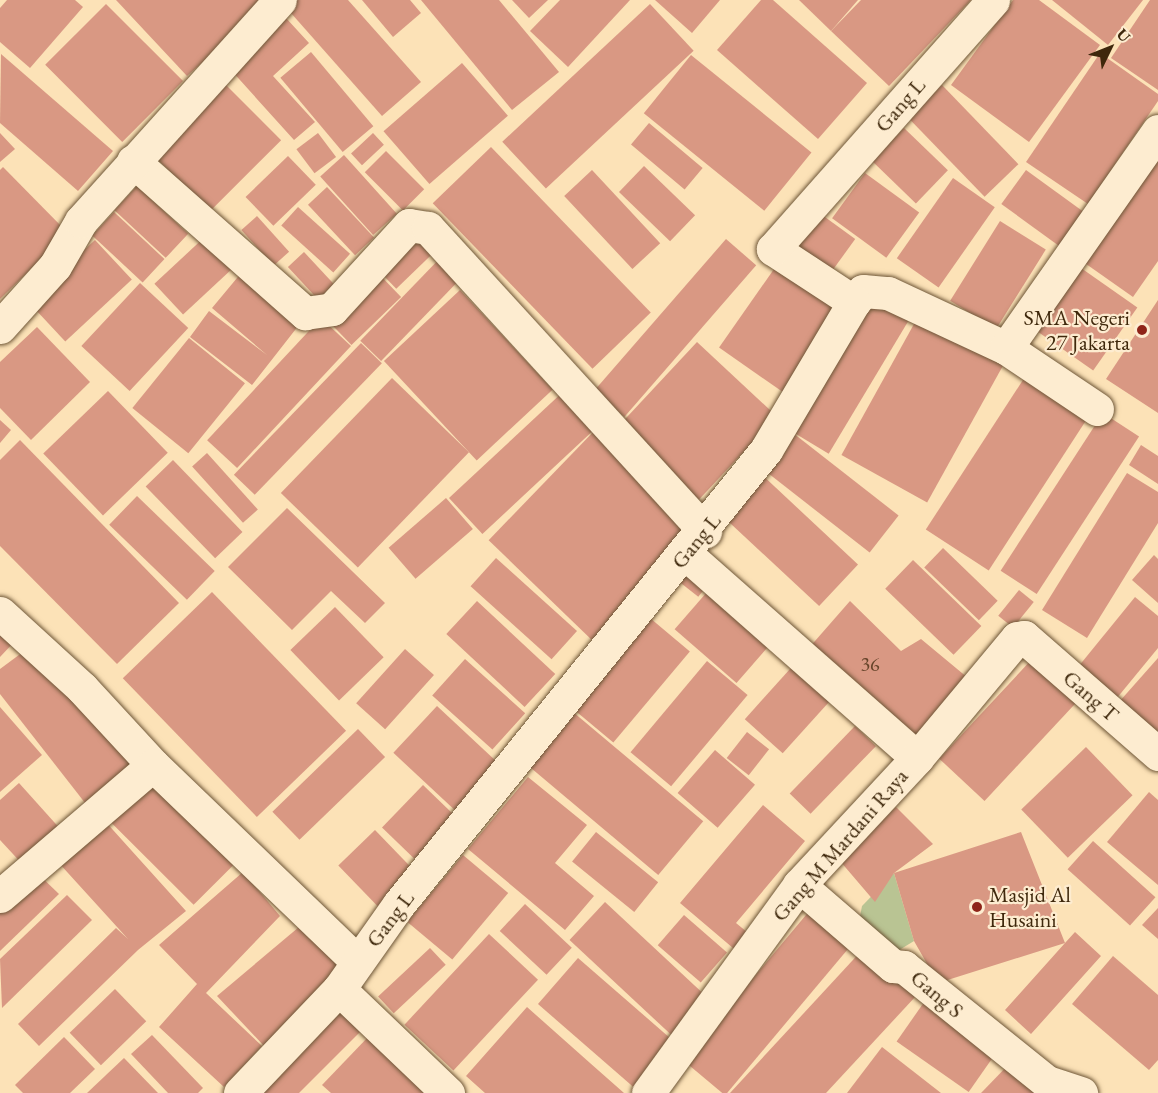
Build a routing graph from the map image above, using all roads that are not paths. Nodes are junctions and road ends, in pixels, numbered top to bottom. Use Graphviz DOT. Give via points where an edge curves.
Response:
graph roads {
  1 [pos="280,0"];
  2 [pos="993,0"];
  3 [pos="1158,131"];
  4 [pos="133,161"];
  5 [pos="854,302"];
  6 [pos="0,327"];
  7 [pos="1006,348"];
  8 [pos="1097,409"];
  9 [pos="696,542"];
  10 [pos="0,613"];
  11 [pos="1024,638"];
  12 [pos="1158,754"];
  13 [pos="917,758"];
  14 [pos="153,765"];
  15 [pos="799,885"];
  16 [pos="0,896"];
  17 [pos="358,962"];
  18 [pos="339,989"];
  19 [pos="240,1093"];
  20 [pos="448,1093"];
  21 [pos="648,1093"];
  22 [pos="1081,1093"];
  1 -- 4 [label="street"];
  2 -- 5 [label="street, Gang L" via="773,249"];
  3 -- 7 [label="street"];
  4 -- 6 [label="street" via="81,221 54,266"];
  4 -- 9 [label="street" via="305,313 332,309 409,225 428,228"];
  5 -- 7 [label="street" via="863,291 888,293"];
  5 -- 9 [label="street, Gang L" via="766,450"];
  7 -- 8 [label="street"];
  9 -- 13 [label="street"];
  9 -- 17 [label="street, Gang L" via="399,904"];
  10 -- 14 [label="street" via="82,688"];
  11 -- 12 [label="street, Gang T"];
  11 -- 13 [label="street, Gang M Mardani Raya" via="1011,643"];
  13 -- 15 [label="street, Gang M Mardani Raya"];
  14 -- 16 [label="street"];
  14 -- 17 [label="street"];
  15 -- 21 [label="street, Gang M Mardani Raya"];
  15 -- 22 [label="street, Gang S" via="893,966 904,966 1047,1082"];
  17 -- 18 [label="street, Gang L"];
  18 -- 19 [label="street, Gang L"];
  18 -- 20 [label="street"];
}
